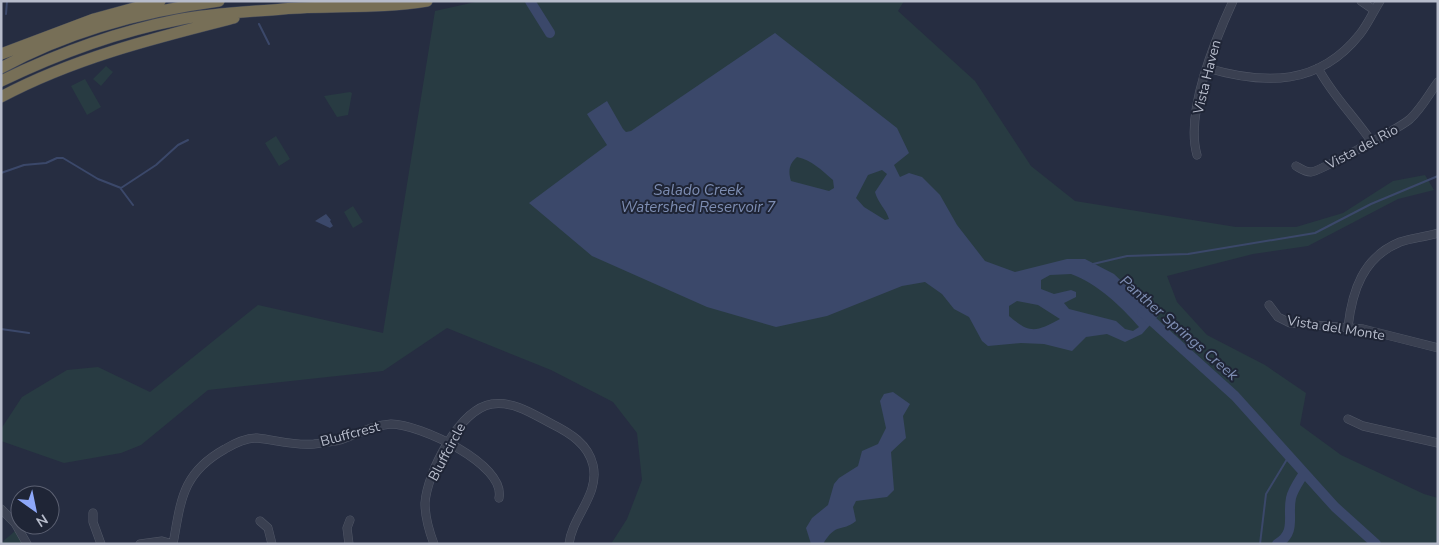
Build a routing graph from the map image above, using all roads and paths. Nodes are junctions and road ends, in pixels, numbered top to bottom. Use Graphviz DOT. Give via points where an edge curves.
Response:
graph roads {
  1 [pos="160,1"];
  2 [pos="219,1"];
  3 [pos="427,1"];
  4 [pos="1233,1"];
  5 [pos="1361,1"];
  6 [pos="1380,1"];
  7 [pos="1374,10"];
  8 [pos="263,12"];
  9 [pos="1,54"];
  10 [pos="1,68"];
  11 [pos="1207,68"];
  12 [pos="1318,68"];
  13 [pos="1,81"];
  14 [pos="1438,82"];
  15 [pos="1,97"];
  16 [pos="1371,142"];
  17 [pos="1197,155"];
  18 [pos="1296,166"];
  19 [pos="1438,233"];
  20 [pos="1270,305"];
  21 [pos="1348,327"];
  22 [pos="1438,348"];
  23 [pos="1348,419"];
  24 [pos="1438,443"];
  25 [pos="448,444"];
  26 [pos="499,498"];
  27 [pos="1,509"];
  28 [pos="93,513"];
  29 [pos="350,520"];
  30 [pos="260,521"];
  31 [pos="27,544"];
  32 [pos="101,544"];
  33 [pos="140,544"];
  34 [pos="173,544"];
  35 [pos="272,544"];
  36 [pos="349,544"];
  37 [pos="434,544"];
  38 [pos="569,544"];
  1 -- 9 [label="highway" via="94,19"];
  2 -- 10 [label="highway" via="127,19 72,36"];
  3 -- 8 [label="highway"];
  4 -- 11 [label="street, Vista Haven"];
  5 -- 7 [label="street"];
  6 -- 7 [label="street"];
  7 -- 12 [label="street" via="1353,42"];
  8 -- 13 [label="highway" via="212,14 176,20 101,40"];
  8 -- 15 [label="highway" via="99,56 55,71"];
  11 -- 12 [label="street" via="1264,80 1288,78"];
  11 -- 17 [label="street, Vista Haven" via="1194,140"];
  12 -- 16 [label="street" via="1330,90"];
  14 -- 16 [label="street, Vista del Rio" via="1411,118 1397,130"];
  16 -- 18 [label="street, Vista del Rio" via="1321,169 1311,172"];
  19 -- 21 [label="street" via="1399,243 1372,262 1354,290"];
  20 -- 21 [label="street, Vista del Monte" via="1278,317 1290,323"];
  21 -- 22 [label="street, Vista del Monte"];
  23 -- 24 [label="street" via="1363,426"];
  25 -- 26 [label="street, Bluffcrest" via="488,470 499,485"];
  25 -- 34 [label="street, Bluffcrest" via="409,427 389,424 338,440 312,444 256,438 236,442 206,462 186,486"];
  25 -- 37 [label="street, Bluffcircle" via="426,496 426,520"];
  25 -- 38 [label="street, Bluffcircle" via="472,412 492,404 517,406 576,438 590,458 594,478 592,492 573,528"];
  27 -- 31 [label="street" via="15,523"];
  28 -- 32 [label="street"];
  29 -- 36 [label="street" via="347,528"];
  30 -- 35 [label="street" via="268,528"];
  33 -- 34 [label="street" via="162,541"];
}
